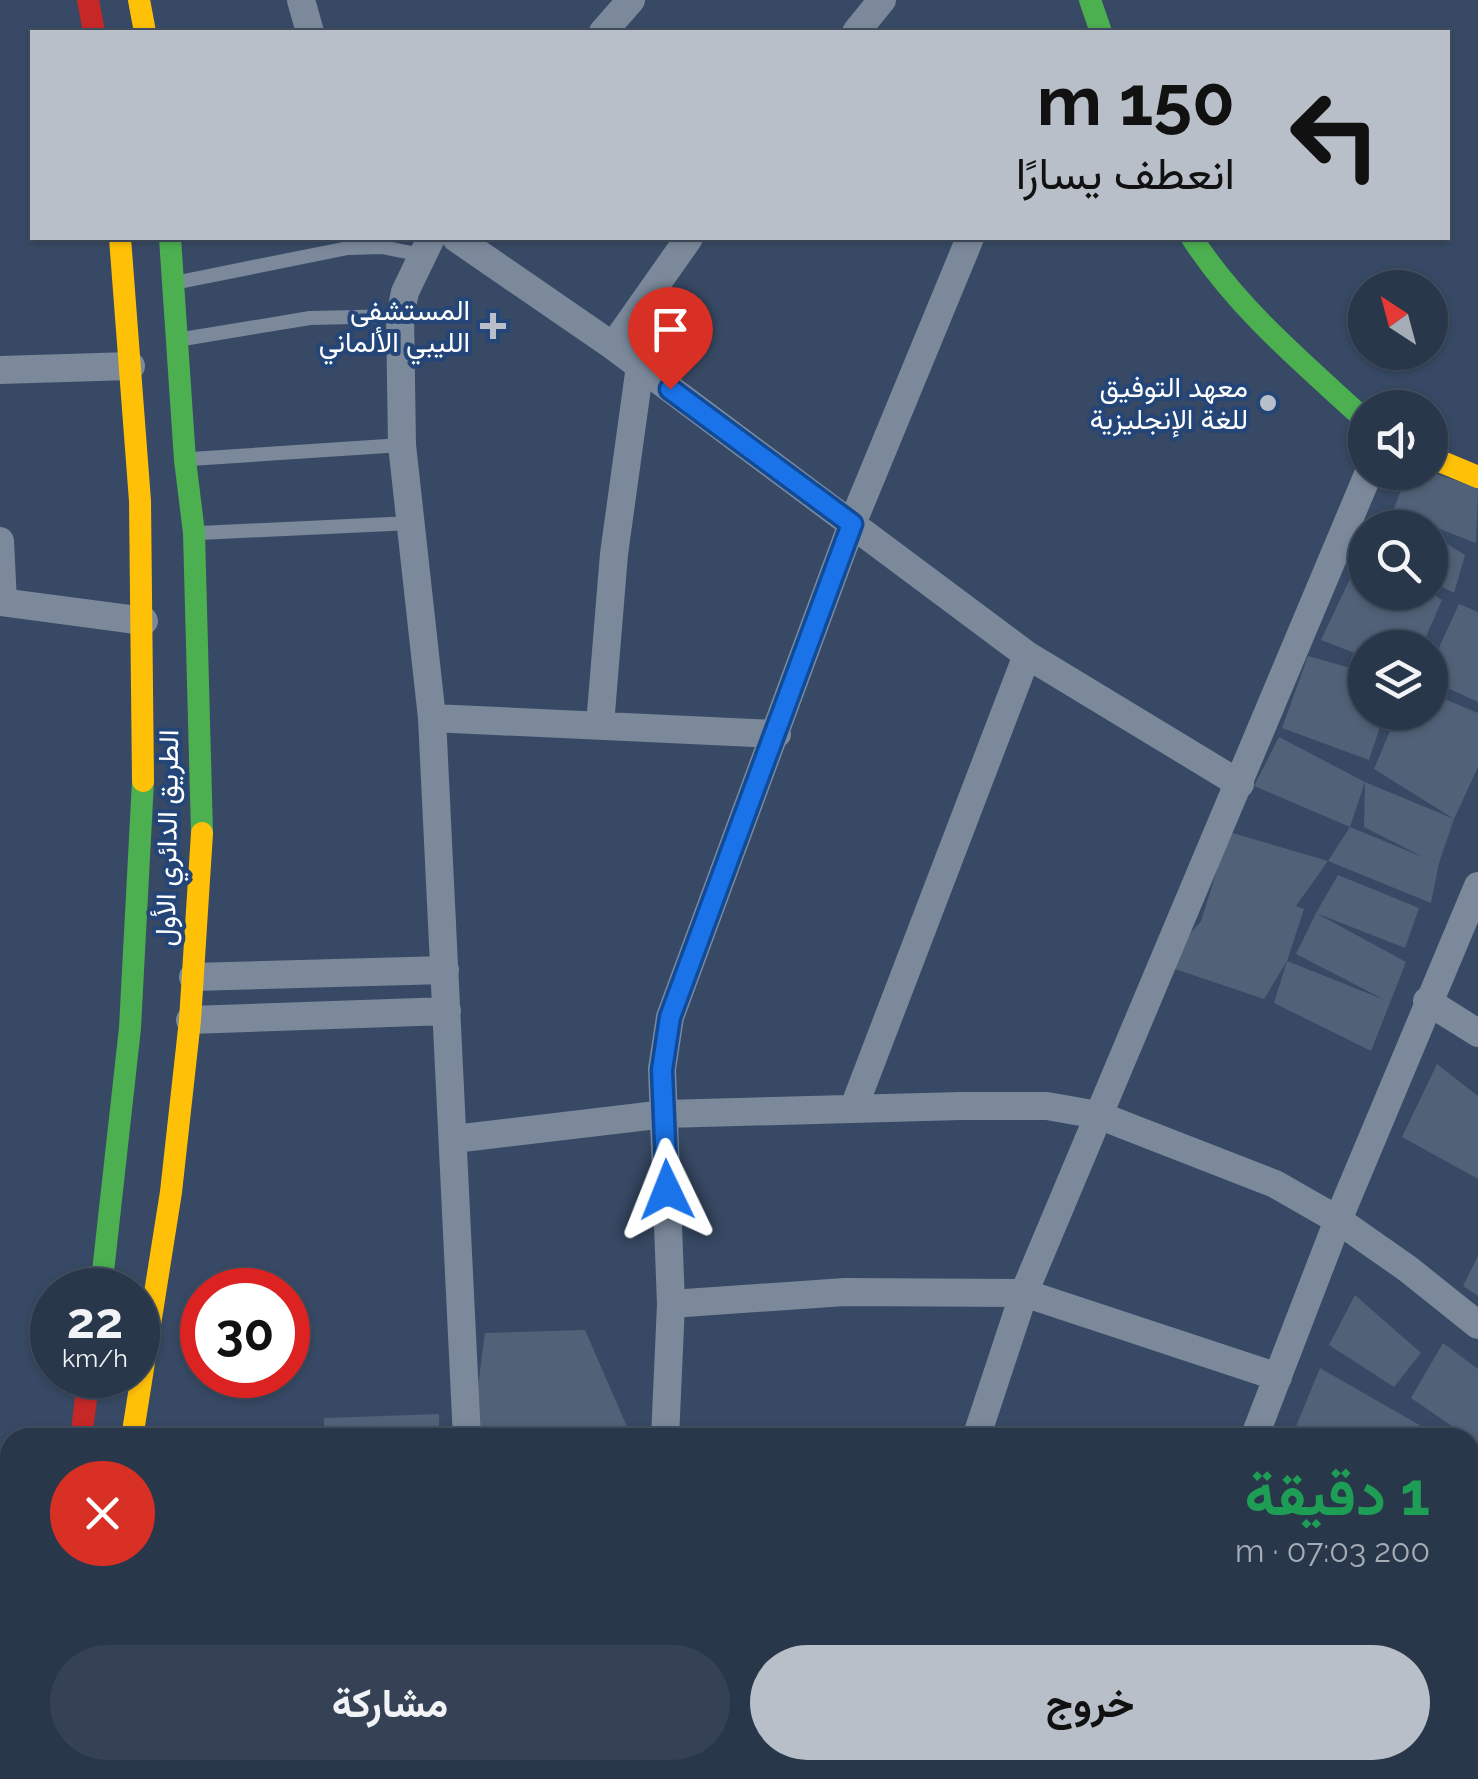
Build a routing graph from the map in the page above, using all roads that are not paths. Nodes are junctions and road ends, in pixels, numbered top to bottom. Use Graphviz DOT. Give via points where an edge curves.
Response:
graph roads {
  1 [pos="88,0"];
  2 [pos="139,0"];
  3 [pos="631,0"];
  4 [pos="882,0"];
  5 [pos="1090,0"];
  6 [pos="94,30"];
  7 [pos="145,30"];
  8 [pos="605,30"];
  9 [pos="858,30"];
  10 [pos="1099,30"];
  11 [pos="120,240"];
  12 [pos="170,240"];
  13 [pos="459,240"];
  14 [pos="688,240"];
  15 [pos="969,240"];
  16 [pos="1194,240"];
  17 [pos="427,246"];
  18 [pos="174,283"];
  19 [pos="400,316"];
  20 [pos="178,340"];
  21 [pos="613,346"];
  22 [pos="131,366"];
  23 [pos="640,366"];
  24 [pos="0,370"];
  25 [pos="1348,404"];
  26 [pos="402,445"];
  27 [pos="185,460"];
  28 [pos="1448,464"];
  29 [pos="1478,477"];
  30 [pos="1362,490"];
  31 [pos="411,523"];
  32 [pos="852,524"];
  33 [pos="194,533"];
  34 [pos="0,541"];
  35 [pos="2,602"];
  36 [pos="144,621"];
  37 [pos="1027,655"];
  38 [pos="432,718"];
  39 [pos="600,725"];
  40 [pos="777,734"];
  41 [pos="1240,784"];
  42 [pos="1478,886"];
  43 [pos="445,970"];
  44 [pos="193,978"];
  45 [pos="1427,1002"];
  46 [pos="447,1011"];
  47 [pos="190,1020"];
  48 [pos="1478,1033"];
  49 [pos="854,1107"];
  50 [pos="664,1114"];
  51 [pos="1098,1115"];
  52 [pos="454,1139"];
  53 [pos="1338,1220"];
  54 [pos="104,1268"];
  55 [pos="1024,1294"];
  56 [pos="671,1304"];
  57 [pos="1478,1326"];
  58 [pos="1278,1377"];
  59 [pos="87,1398"];
  60 [pos="82,1428"];
  61 [pos="134,1428"];
  62 [pos="467,1428"];
  63 [pos="665,1428"];
  64 [pos="979,1428"];
  65 [pos="1258,1428"];
  1 -- 6 [label="main road"];
  2 -- 7 [label="main road"];
  3 -- 8 [label="street"];
  4 -- 9 [label="street"];
  5 -- 10 [label="main road"];
  11 -- 22 [label="main road, الطريق الدائري الأول"];
  12 -- 18 [label="main road, الطريق الدائري الأول"];
  13 -- 21 [label="street"];
  14 -- 21 [label="street"];
  15 -- 32 [label="street"];
  16 -- 25 [label="main road" via="1266,327"];
  17 -- 18 [label="lane" via="348,248"];
  17 -- 19 [label="street"];
  18 -- 20 [label="main road, الطريق الدائري الأول"];
  19 -- 20 [label="lane" via="310,318"];
  19 -- 26 [label="street"];
  20 -- 27 [label="main road, الطريق الدائري الأول"];
  21 -- 23 [label="street"];
  22 -- 24 [label="street"];
  22 -- 36 [label="main road, الطريق الدائري الأول"];
  23 -- 32 [label="street"];
  23 -- 39 [label="street" via="614,554"];
  26 -- 27 [label="lane"];
  26 -- 31 [label="street"];
  27 -- 33 [label="main road, الطريق الدائري الأول"];
  28 -- 29 [label="main road"];
  30 -- 41 [label="street"];
  31 -- 33 [label="lane"];
  31 -- 38 [label="street"];
  32 -- 37 [label="street"];
  32 -- 40 [label="street"];
  33 -- 44 [label="main road, الطريق الدائري الأول" via="202,850"];
  34 -- 35 [label="street"];
  35 -- 36 [label="street"];
  36 -- 54 [label="main road, الطريق الدائري الأول" via="137,954"];
  37 -- 41 [label="street"];
  37 -- 49 [label="street"];
  38 -- 39 [label="street"];
  38 -- 43 [label="street"];
  39 -- 40 [label="street"];
  40 -- 50 [label="street" via="670,1017"];
  41 -- 51 [label="street"];
  42 -- 45 [label="street"];
  43 -- 44 [label="street"];
  43 -- 46 [label="street"];
  44 -- 47 [label="main road, الطريق الدائري الأول"];
  45 -- 48 [label="street"];
  45 -- 53 [label="street"];
  46 -- 47 [label="street"];
  46 -- 52 [label="street"];
  47 -- 61 [label="main road, الطريق الدائري الأول"];
  49 -- 50 [label="street"];
  49 -- 51 [label="street" via="1047,1106"];
  50 -- 52 [label="street"];
  50 -- 56 [label="street"];
  51 -- 53 [label="street" via="1276,1184"];
  51 -- 55 [label="street"];
  52 -- 62 [label="street"];
  53 -- 57 [label="street"];
  53 -- 58 [label="street"];
  55 -- 56 [label="street" via="845,1292"];
  55 -- 58 [label="street"];
  55 -- 64 [label="street"];
  56 -- 63 [label="street"];
  58 -- 65 [label="street"];
  59 -- 60 [label="main road"];
}
